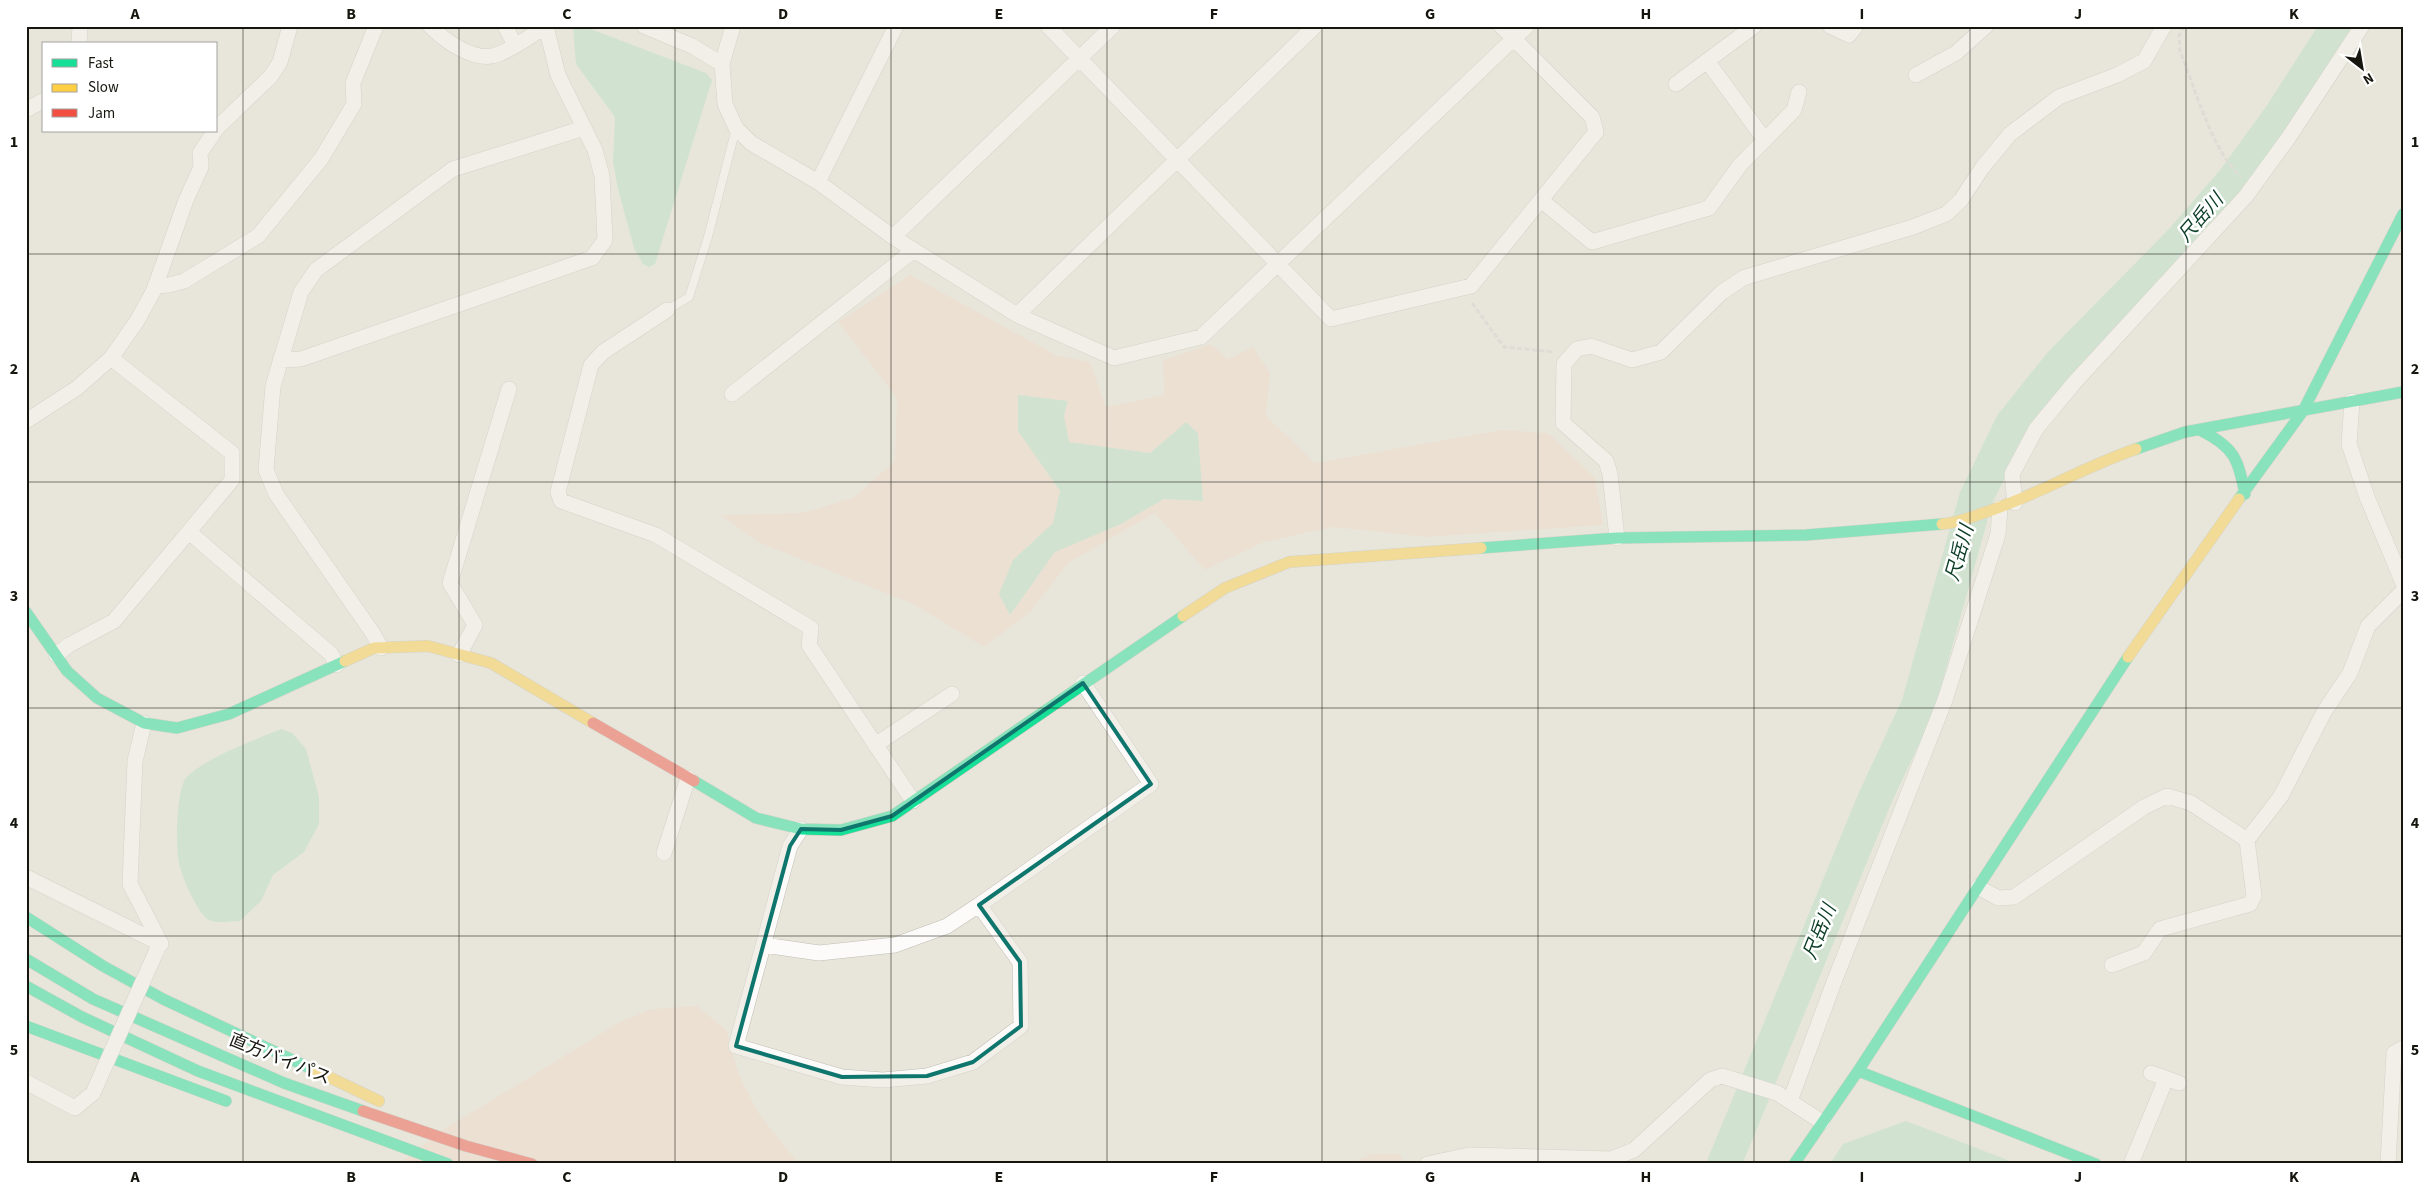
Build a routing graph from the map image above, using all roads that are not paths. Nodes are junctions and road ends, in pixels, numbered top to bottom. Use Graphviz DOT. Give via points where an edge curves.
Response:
graph roads {
  1 [pos="80,26"];
  2 [pos="290,26"];
  3 [pos="376,26"];
  4 [pos="430,26"];
  5 [pos="505,26"];
  6 [pos="547,26"];
  7 [pos="644,26"];
  8 [pos="733,26"];
  9 [pos="896,26"];
  10 [pos="1048,26"];
  11 [pos="1113,26"];
  12 [pos="1315,26"];
  13 [pos="1500,26"];
  14 [pos="1527,26"];
  15 [pos="1754,26"];
  16 [pos="1830,26"];
  17 [pos="1856,26"];
  18 [pos="1986,26"];
  19 [pos="2164,26"];
  20 [pos="2362,26"];
  21 [pos="1513,40"];
  22 [pos="79,42"];
  23 [pos="515,45"];
  24 [pos="1079,60"];
  25 [pos="1707,61"];
  26 [pos="722,64"];
  27 [pos="1916,75"];
  28 [pos="1676,84"];
  29 [pos="1800,92"];
  30 [pos="42,101"];
  31 [pos="26,110"];
  32 [pos="218,127"];
  33 [pos="584,128"];
  34 [pos="736,128"];
  35 [pos="214,132"];
  36 [pos="1765,140"];
  37 [pos="1177,159"];
  38 [pos="818,182"];
  39 [pos="1541,200"];
  40 [pos="2403,214"];
  41 [pos="893,237"];
  42 [pos="914,250"];
  43 [pos="1278,264"];
  44 [pos="155,286"];
  45 [pos="667,310"];
  46 [pos="1017,314"];
  47 [pos="111,358"];
  48 [pos="280,360"];
  49 [pos="510,390"];
  50 [pos="2403,392"];
  51 [pos="732,394"];
  52 [pos="2352,402"];
  53 [pos="2302,411"];
  54 [pos="26,421"];
  55 [pos="2200,430"];
  56 [pos="2245,494"];
  57 [pos="2015,503"];
  58 [pos="1998,509"];
  59 [pos="189,532"];
  60 [pos="1617,538"];
  61 [pos="2403,583"];
  62 [pos="2403,591"];
  63 [pos="26,612"];
  64 [pos="381,648"];
  65 [pos="56,655"];
  66 [pos="459,655"];
  67 [pos="337,665"];
  68 [pos="1083,683"];
  69 [pos="952,694"];
  70 [pos="144,723"];
  71 [pos="875,745"];
  72 [pos="688,778"];
  73 [pos="913,802"];
  74 [pos="801,829"];
  75 [pos="2247,840"];
  76 [pos="664,853"];
  77 [pos="26,877"];
  78 [pos="1978,886"];
  79 [pos="979,905"];
  80 [pos="26,917"];
  81 [pos="764,945"];
  82 [pos="159,948"];
  83 [pos="26,959"];
  84 [pos="2112,965"];
  85 [pos="26,986"];
  86 [pos="26,1026"];
  87 [pos="2403,1048"];
  88 [pos="1858,1071"];
  89 [pos="2151,1073"];
  90 [pos="26,1082"];
  91 [pos="1790,1101"];
  92 [pos="234,1104"];
  93 [pos="1822,1122"];
  94 [pos="365,1146"];
  95 [pos="466,1146"];
  96 [pos="2088,1162"];
  97 [pos="448,1164"];
  98 [pos="532,1164"];
  99 [pos="1427,1164"];
  100 [pos="1794,1164"];
  101 [pos="2131,1164"];
  102 [pos="2388,1164"];
  1 -- 22 [label="street"];
  2 -- 32 [label="street" via="280,62 271,76"];
  3 -- 44 [label="street" via="353,84 354,104 316,166 258,236 184,281"];
  4 -- 23 [label="street" via="444,39 476,55 498,55"];
  5 -- 23 [label="street"];
  6 -- 23 [label="street"];
  6 -- 33 [label="street" via="558,75"];
  7 -- 26 [label="street" via="692,46"];
  8 -- 26 [label="street"];
  9 -- 38 [label="street"];
  10 -- 24 [label="street"];
  11 -- 24 [label="street"];
  12 -- 37 [label="street"];
  13 -- 21 [label="street"];
  14 -- 21 [label="street"];
  15 -- 25 [label="street"];
  16 -- 17 [label="street" via="1849,35"];
  18 -- 27 [label="street" via="1956,54"];
  19 -- 60 [label="street" via="2144,61 2060,97 2010,134 1961,200 1946,214 1743,278 1721,293 1661,352 1632,360 1590,346 1577,349 1564,364 1563,423 1606,461"];
  20 -- 57 [label="street" via="2289,138 2246,196 2074,383 2036,429 2012,474"];
  21 -- 39 [label="street" via="1592,117 1596,132"];
  21 -- 43 [label="street"];
  24 -- 37 [label="street"];
  24 -- 41 [label="street"];
  25 -- 28 [label="street"];
  25 -- 36 [label="street"];
  26 -- 34 [label="street" via="725,104"];
  29 -- 36 [label="street" via="1794,110"];
  30 -- 31 [label="street"];
  33 -- 48 [label="street" via="453,169 316,270 301,292"];
  33 -- 48 [label="street" via="595,150 602,176 605,240 592,258 301,359"];
  34 -- 38 [label="street" via="751,144"];
  34 -- 45 [label="lane" via="689,297"];
  35 -- 44 [label="street" via="200,152 200,167"];
  36 -- 39 [label="street" via="1740,165 1709,208 1592,242"];
  37 -- 43 [label="street"];
  37 -- 46 [label="street"];
  38 -- 41 [label="street"];
  39 -- 43 [label="street" via="1471,286 1331,319"];
  40 -- 53 [label="main road"];
  41 -- 42 [label="street"];
  42 -- 46 [label="street"];
  42 -- 51 [label="street"];
  43 -- 46 [label="street" via="1201,338 1114,358"];
  44 -- 47 [label="street" via="138,321"];
  45 -- 71 [label="street" via="603,352 592,365 558,492 561,501 656,535 811,628 808,645"];
  47 -- 54 [label="street" via="77,388"];
  47 -- 59 [label="street" via="232,453 232,480"];
  48 -- 64 [label="street" via="273,386 266,470 276,494"];
  49 -- 66 [label="street" via="450,584 475,625"];
  50 -- 52 [label="main road"];
  52 -- 53 [label="main road"];
  52 -- 61 [label="street" via="2349,444"];
  53 -- 55 [label="main road"];
  53 -- 56 [label="main road"];
  55 -- 56 [label="main road" via="2224,441 2238,458"];
  55 -- 57 [label="main road" via="2185,432 2103,460"];
  56 -- 78 [label="main road" via="2151,622"];
  57 -- 58 [label="main road"];
  58 -- 60 [label="main road" via="1954,523 1806,535"];
  58 -- 91 [label="street" via="1998,534 1946,700"];
  59 -- 65 [label="street" via="114,621"];
  59 -- 67 [label="street" via="331,654"];
  60 -- 68 [label="main road" via="1289,562 1225,588"];
  62 -- 75 [label="street" via="2368,626 2350,673 2324,712 2281,796"];
  63 -- 65 [label="main road"];
  64 -- 66 [label="main road" via="428,646"];
  64 -- 67 [label="main road" via="374,648"];
  65 -- 70 [label="main road" via="67,670 98,698"];
  66 -- 72 [label="main road" via="491,663"];
  67 -- 70 [label="main road" via="230,714 177,728"];
  68 -- 73 [label="main road"];
  68 -- 79 [label="street" via="1151,784"];
  69 -- 71 [label="street"];
  70 -- 82 [label="street" via="135,761 130,884"];
  71 -- 73 [label="street"];
  72 -- 74 [label="main road" via="756,818"];
  72 -- 76 [label="street"];
  73 -- 74 [label="main road" via="892,816 841,830"];
  74 -- 81 [label="street" via="790,846"];
  75 -- 78 [label="street" via="2191,803 2167,796 2144,807 2014,897 1998,898"];
  75 -- 84 [label="street" via="2254,896 2250,904 2160,929 2144,953"];
  77 -- 82 [label="street"];
  78 -- 88 [label="main road"];
  79 -- 81 [label="street" via="947,926 895,945 819,953"];
  79 -- 81 [label="street" via="1020,962 1021,1026 973,1062 927,1076 883,1080 842,1077 736,1046"];
  80 -- 95 [label="main road" via="72,948 183,1010 329,1075"];
  82 -- 90 [label="street, bridge" via="93,1093 75,1108"];
  83 -- 95 [label="main road, 直方バイパス" via="93,999 284,1083"];
  85 -- 97 [label="main road" via="82,1017 198,1071"];
  86 -- 92 [label="main road"];
  87 -- 102 [label="street" via="2394,1053"];
  88 -- 93 [label="main road"];
  88 -- 96 [label="main road"];
  89 -- 101 [label="street" via="2172,1081"];
  91 -- 93 [label="street"];
  91 -- 99 [label="street" via="1777,1093 1722,1076 1710,1080 1634,1150 1611,1159 1469,1155"];
  93 -- 100 [label="main road"];
  94 -- 97 [label="main road"];
  95 -- 98 [label="main road, 直方バイパス"];
}
